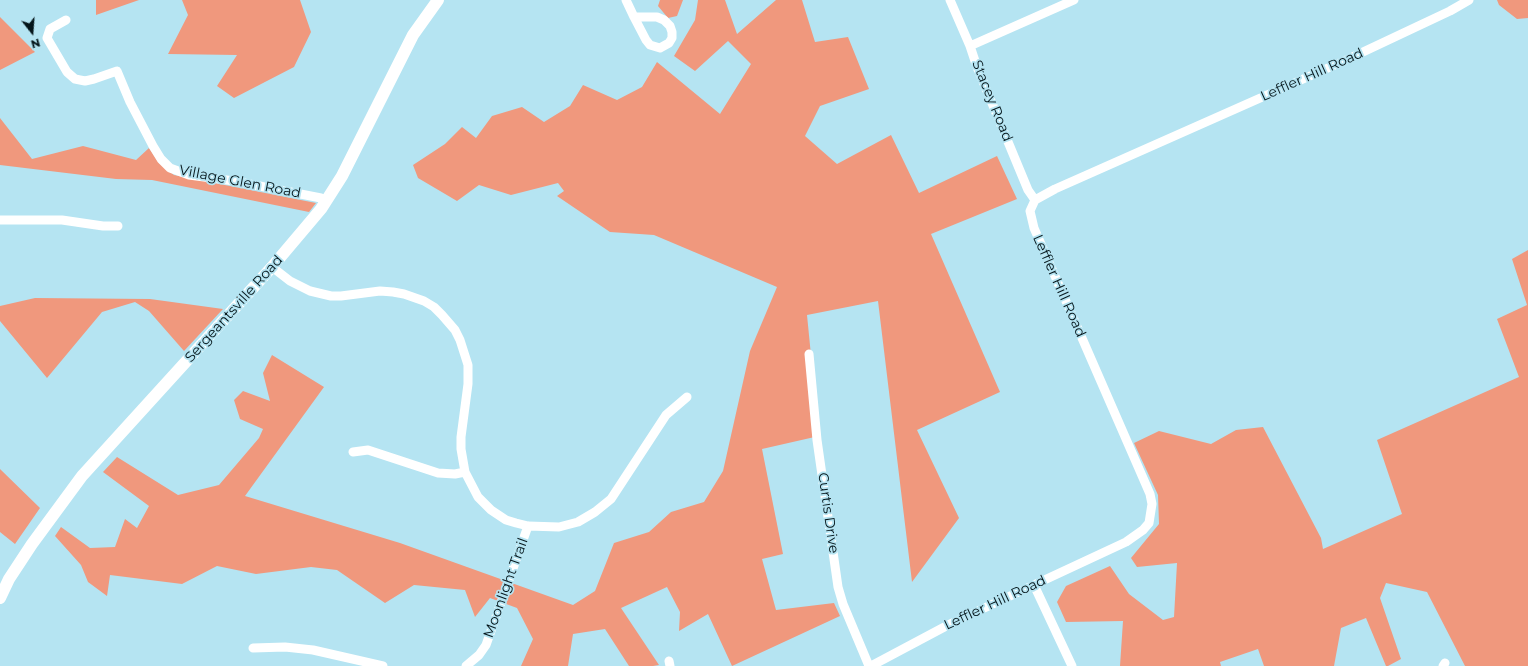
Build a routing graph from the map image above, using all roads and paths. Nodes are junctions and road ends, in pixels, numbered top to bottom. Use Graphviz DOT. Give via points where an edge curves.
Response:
graph roads {
  1 [pos="438,0"];
  2 [pos="626,0"];
  3 [pos="950,0"];
  4 [pos="1074,0"];
  5 [pos="1469,0"];
  6 [pos="634,17"];
  7 [pos="66,20"];
  8 [pos="970,46"];
  9 [pos="327,200"];
  10 [pos="1035,200"];
  11 [pos="0,220"];
  12 [pos="118,226"];
  13 [pos="272,267"];
  14 [pos="809,354"];
  15 [pos="687,397"];
  16 [pos="353,452"];
  17 [pos="465,472"];
  18 [pos="528,526"];
  19 [pos="1034,585"];
  20 [pos="0,598"];
  21 [pos="253,648"];
  22 [pos="384,666"];
  23 [pos="466,666"];
  24 [pos="870,666"];
  25 [pos="1072,666"];
  1 -- 9 [label="main road, Sergeantsville Road" via="408,45 342,176"];
  2 -- 6 [label="street"];
  3 -- 8 [label="street, Stacey Road"];
  4 -- 8 [label="street"];
  5 -- 10 [label="street, Leffler Hill Road" via="1346,60"];
  7 -- 9 [label="street, Village Glen Road" via="50,29 48,38 67,72 75,79 85,81 117,71 153,146 170,168 189,175 234,181"];
  8 -- 10 [label="street, Stacey Road" via="1017,164"];
  9 -- 13 [label="main road, Sergeantsville Road"];
  10 -- 19 [label="street, Leffler Hill Road" via="1030,211 1034,228 1150,494 1152,504 1150,523 1135,537"];
  11 -- 12 [label="street" via="62,220"];
  13 -- 17 [label="street" via="310,292 336,296 380,291 404,294 424,301 442,315 455,330 468,365 461,437"];
  13 -- 20 [label="main road, Sergeantsville Road" via="86,471 32,544"];
  14 -- 24 [label="street, Curtis Drive" via="817,440 838,587"];
  15 -- 18 [label="street" via="666,415 611,499 595,512 578,522 559,527"];
  16 -- 17 [label="street" via="368,450 438,473"];
  17 -- 18 [label="street" via="478,497 491,510 506,520"];
  18 -- 23 [label="street, Moonlight Trail" via="486,645"];
  19 -- 24 [label="street, Leffler Hill Road" via="943,627"];
  19 -- 25 [label="street"];
  21 -- 22 [label="street" via="285,647 313,650"];
}
